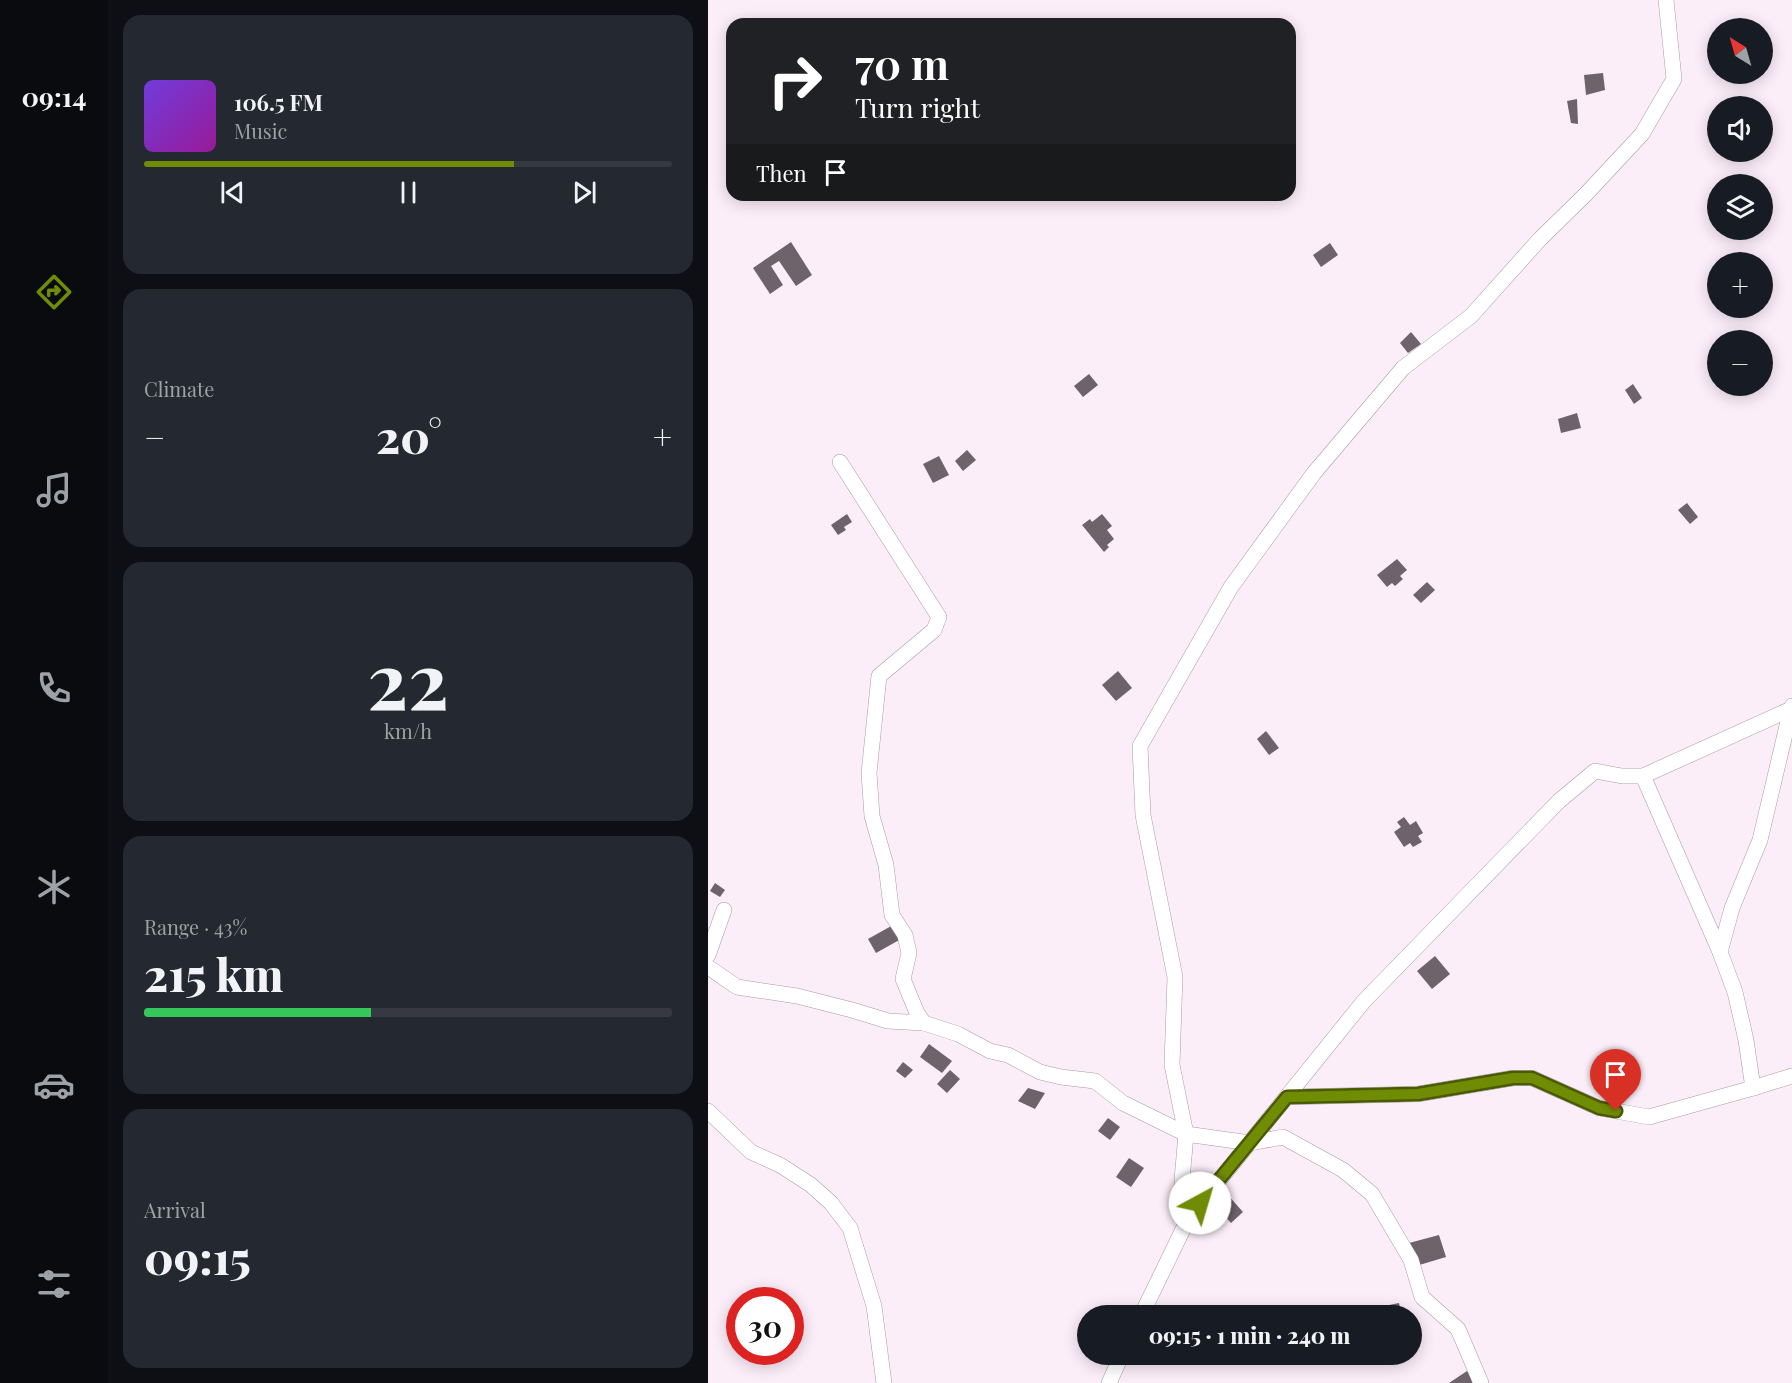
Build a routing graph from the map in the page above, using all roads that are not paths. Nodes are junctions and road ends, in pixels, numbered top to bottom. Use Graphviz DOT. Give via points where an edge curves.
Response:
graph roads {
  1 [pos="1666,0"];
  2 [pos="840,462"];
  3 [pos="1792,707"];
  4 [pos="1643,776"];
  5 [pos="724,910"];
  6 [pos="1720,952"];
  7 [pos="708,956"];
  8 [pos="708,968"];
  9 [pos="924,1023"];
  10 [pos="1792,1076"];
  11 [pos="1753,1088"];
  12 [pos="1287,1097"];
  13 [pos="708,1111"];
  14 [pos="1186,1134"];
  15 [pos="1250,1143"];
  16 [pos="1188,1219"];
  17 [pos="1146,1305"];
  18 [pos="1117,1365"];
  19 [pos="885,1383"];
  20 [pos="1108,1383"];
  21 [pos="1481,1383"];
  1 -- 14 [label="street" via="1674,79 1642,134 1471,316 1403,368 1314,473 1231,587 1140,746 1143,815 1175,977 1172,1065"];
  2 -- 9 [label="street" via="939,617 934,630 879,676 869,773 872,816 886,865 892,915 909,953 903,979"];
  3 -- 4 [label="street"];
  3 -- 6 [label="street" via="1760,840 1732,908"];
  4 -- 6 [label="street"];
  4 -- 12 [label="street" via="1595,771 1559,801 1364,1001"];
  5 -- 7 [label="street"];
  6 -- 11 [label="street" via="1735,992"];
  8 -- 9 [label="street" via="736,987 797,996 888,1021"];
  9 -- 14 [label="street" via="1008,1055 1040,1072 1095,1081 1123,1103"];
  10 -- 11 [label="street"];
  11 -- 12 [label="street" via="1649,1117 1599,1108 1532,1078 1418,1094"];
  12 -- 15 [label="street"];
  13 -- 19 [label="street" via="751,1152 811,1185 850,1228 874,1306"];
  14 -- 15 [label="street"];
  14 -- 16 [label="street" via="1182,1180"];
  15 -- 16 [label="street"];
  15 -- 21 [label="street" via="1283,1137 1343,1170 1372,1194 1411,1260 1422,1298 1458,1329"];
  16 -- 17 [label="street"];
  18 -- 20 [label="street"];
}
